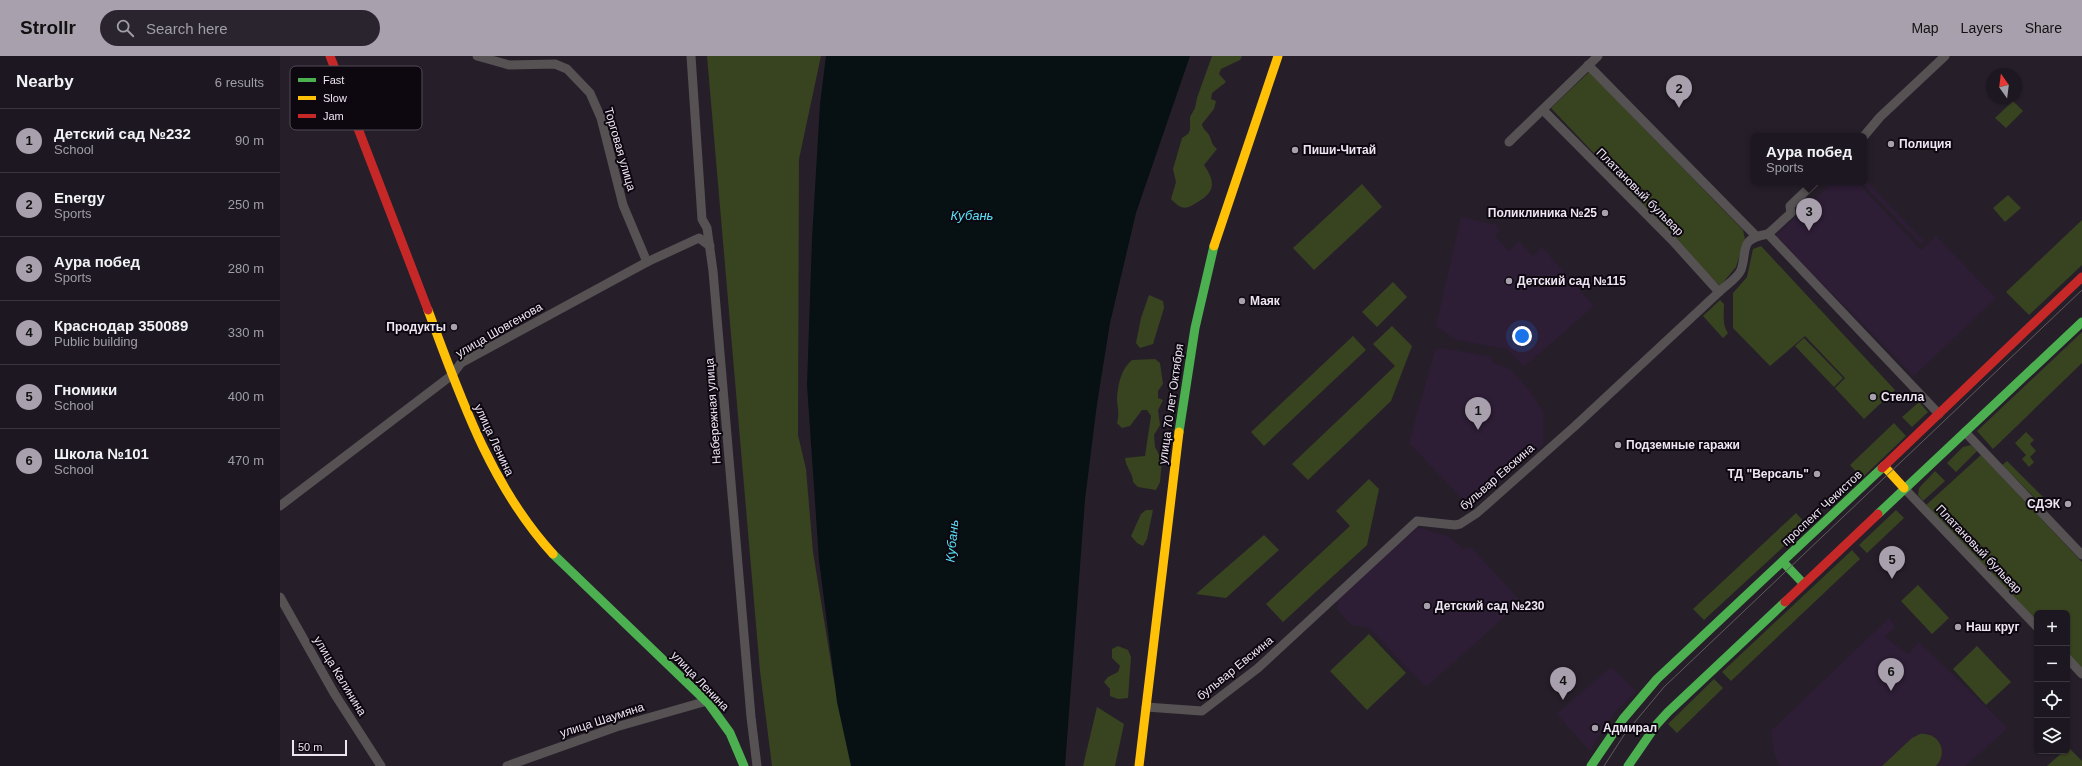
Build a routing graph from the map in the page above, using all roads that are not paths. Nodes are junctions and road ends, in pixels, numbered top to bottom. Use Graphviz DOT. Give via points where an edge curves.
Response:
graph roads {
  1 [pos="330,56"];
  2 [pos="477,56"];
  3 [pos="690,56"];
  4 [pos="1278,56"];
  5 [pos="1598,56"];
  6 [pos="1945,56"];
  7 [pos="1588,65"];
  8 [pos="334,66"];
  9 [pos="1543,110"];
  10 [pos="358,130"];
  11 [pos="1867,133"];
  12 [pos="1509,142"];
  13 [pos="1812,185"];
  14 [pos="702,219"];
  15 [pos="1768,234"];
  16 [pos="1756,236"];
  17 [pos="699,238"];
  18 [pos="710,246"];
  19 [pos="647,262"];
  20 [pos="2082,277"];
  21 [pos="1719,292"];
  22 [pos="2082,322"];
  23 [pos="452,375"];
  24 [pos="1939,414"];
  25 [pos="1965,432"];
  26 [pos="1884,466"];
  27 [pos="1904,488"];
  28 [pos="280,506"];
  29 [pos="2082,555"];
  30 [pos="1783,562"];
  31 [pos="1803,583"];
  32 [pos="280,597"];
  33 [pos="2034,624"];
  34 [pos="2070,661"];
  35 [pos="2082,674"];
  36 [pos="707,702"];
  37 [pos="1146,707"];
  38 [pos="380,766"];
  39 [pos="507,766"];
  40 [pos="744,766"];
  41 [pos="757,766"];
  42 [pos="1140,766"];
  43 [pos="1590,766"];
  44 [pos="1628,766"];
  1 -- 8 [label="main road, улица Ленина"];
  2 -- 19 [label="street, Торговая улица" via="509,65 555,64 567,69 590,93 601,118 623,205"];
  3 -- 14 [label="street, Набережная улица"];
  4 -- 37 [label="main road, улица 70 лет Октября" via="1215,242 1195,328 1183,395"];
  5 -- 7 [label="street"];
  6 -- 11 [label="street"];
  7 -- 9 [label="street"];
  7 -- 16 [label="street"];
  9 -- 12 [label="street"];
  9 -- 21 [label="street, Платановый бульвар" via="1672,240"];
  10 -- 23 [label="main road, улица Ленина"];
  13 -- 15 [label="street" via="1790,206 1791,213"];
  14 -- 17 [label="street"];
  14 -- 18 [label="street, Набережная улица" via="707,228"];
  15 -- 16 [label="street"];
  15 -- 24 [label="street"];
  16 -- 21 [label="street, бульвар Евскина" via="1744,248 1741,271"];
  17 -- 18 [label="street"];
  17 -- 19 [label="street, улица Шовгенова"];
  18 -- 41 [label="street, Набережная улица"];
  19 -- 23 [label="street, улица Шовгенова" via="461,363"];
  20 -- 24 [label="main road, проспект Чекистов"];
  21 -- 37 [label="street, бульвар Евскина" via="1477,513 1455,525 1417,521 1258,668 1202,711"];
  22 -- 25 [label="main road"];
  23 -- 28 [label="street, улица Шовгенова"];
  23 -- 36 [label="main road, улица Ленина" via="493,469 513,505 538,537 571,572"];
  24 -- 26 [label="main road, проспект Чекистов"];
  25 -- 27 [label="main road"];
  25 -- 29 [label="street"];
  26 -- 27 [label="main road"];
  26 -- 30 [label="main road, проспект Чекистов"];
  27 -- 31 [label="main road"];
  27 -- 33 [label="street, Платановый бульвар"];
  30 -- 31 [label="main road"];
  30 -- 43 [label="main road, проспект Чекистов" via="1658,679 1624,719"];
  31 -- 44 [label="main road" via="1668,712"];
  32 -- 38 [label="street, улица Калинина" via="334,693"];
  34 -- 35 [label="street"];
  36 -- 39 [label="street, улица Шаумяна" via="616,727"];
  36 -- 40 [label="main road, улица Ленина" via="729,729"];
  37 -- 42 [label="main road, улица 70 лет Октября"];
}
